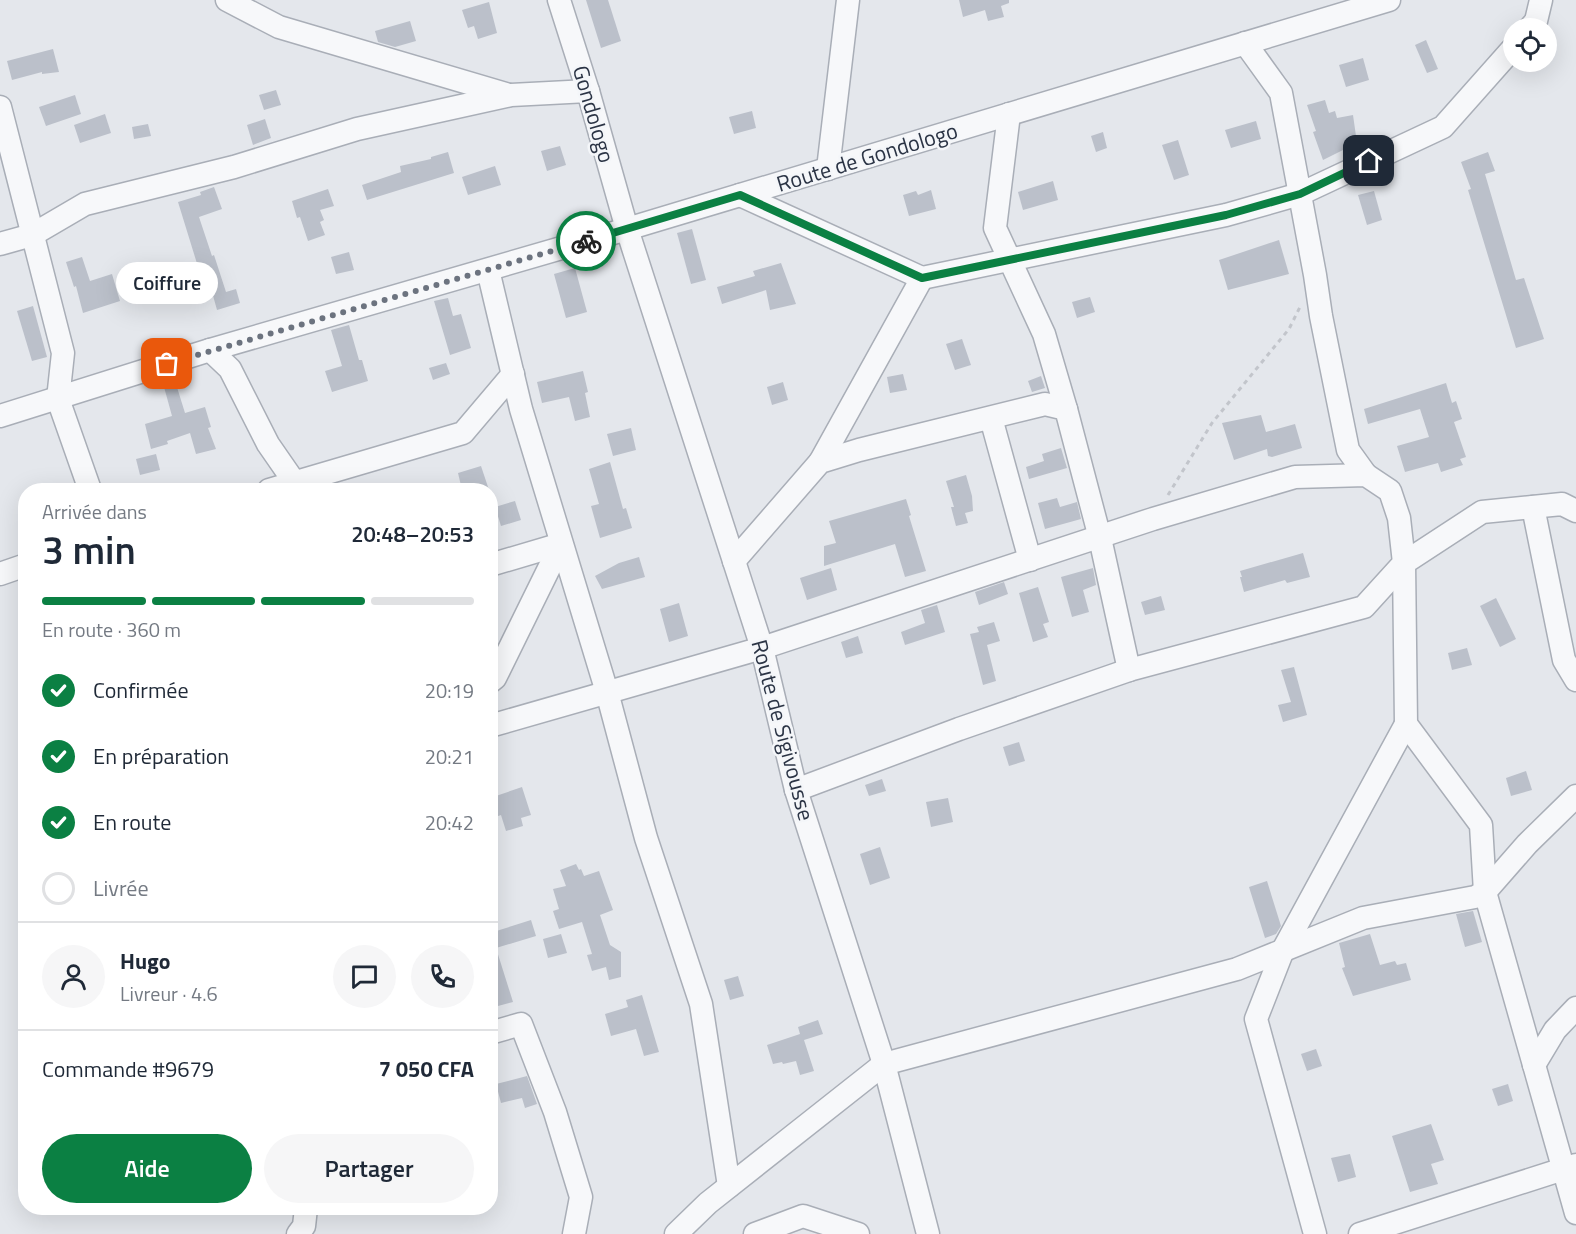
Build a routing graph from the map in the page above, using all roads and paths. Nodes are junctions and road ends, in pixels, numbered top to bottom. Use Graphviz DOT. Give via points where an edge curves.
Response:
graph roads {
  1 [pos="227,0"];
  2 [pos="559,0"];
  3 [pos="848,0"];
  4 [pos="1389,0"];
  5 [pos="1541,0"];
  6 [pos="1537,18"];
  7 [pos="1245,43"];
  8 [pos="1503,59"];
  9 [pos="588,91"];
  10 [pos="511,95"];
  11 [pos="0,107"];
  12 [pos="1009,114"];
  13 [pos="828,169"];
  14 [pos="1300,194"];
  15 [pos="740,195"];
  16 [pos="627,229"];
  17 [pos="32,235"];
  18 [pos="0,244"];
  19 [pos="1009,258"];
  20 [pos="488,270"];
  21 [pos="922,278"];
  22 [pos="1302,302"];
  23 [pos="210,350"];
  24 [pos="513,374"];
  25 [pos="58,399"];
  26 [pos="1066,409"];
  27 [pos="0,416"];
  28 [pos="991,418"];
  29 [pos="820,462"];
  30 [pos="1366,475"];
  31 [pos="88,483"];
  32 [pos="295,483"];
  33 [pos="1533,507"];
  34 [pos="1576,511"];
  35 [pos="1153,519"];
  36 [pos="1100,537"];
  37 [pos="561,544"];
  38 [pos="1030,560"];
  39 [pos="734,561"];
  40 [pos="498,563"];
  41 [pos="1404,563"];
  42 [pos="18,568"];
  43 [pos="0,574"];
  44 [pos="762,648"];
  45 [pos="1129,670"];
  46 [pos="498,672"];
  47 [pos="1576,680"];
  48 [pos="607,692"];
  49 [pos="498,724"];
  50 [pos="1406,724"];
  51 [pos="796,790"];
  52 [pos="1576,796"];
  53 [pos="1485,892"];
  54 [pos="1283,950"];
  55 [pos="1576,1008"];
  56 [pos="498,1031"];
  57 [pos="884,1064"];
  58 [pos="1534,1065"];
  59 [pos="1569,1167"];
  60 [pos="729,1186"];
  61 [pos="1576,1213"];
  62 [pos="305,1215"];
  63 [pos="298,1234"];
  64 [pos="574,1234"];
  65 [pos="676,1234"];
  66 [pos="755,1234"];
  67 [pos="858,1234"];
  68 [pos="928,1234"];
  69 [pos="1315,1234"];
  70 [pos="1360,1234"];
  1 -- 10 [label="street" via="279,27"];
  2 -- 9 [label="street, Gondologo"];
  3 -- 13 [label="street"];
  4 -- 7 [label="street, Route de Gondologo"];
  5 -- 6 [label="street"];
  7 -- 12 [label="street, Route de Gondologo"];
  7 -- 14 [label="street" via="1281,93"];
  8 -- 14 [label="street" via="1443,127"];
  9 -- 10 [label="street"];
  9 -- 16 [label="street, Gondologo"];
  10 -- 17 [label="street" via="357,129 234,167 85,204"];
  11 -- 17 [label="street"];
  12 -- 13 [label="street, Route de Gondologo"];
  12 -- 19 [label="street" via="995,228"];
  13 -- 15 [label="street, Route de Gondologo"];
  14 -- 19 [label="street" via="1226,215"];
  14 -- 30 [label="street" via="1348,450"];
  15 -- 16 [label="street, Route de Gondologo"];
  15 -- 21 [label="street"];
  16 -- 20 [label="street, Route de Gondologo"];
  16 -- 39 [label="street, Route de Sigivousse"];
  17 -- 18 [label="street"];
  17 -- 25 [label="street" via="63,353"];
  19 -- 21 [label="street"];
  19 -- 26 [label="street" via="1044,334"];
  20 -- 23 [label="street, Route de Gondologo"];
  20 -- 24 [label="street"];
  21 -- 29 [label="street"];
  22 -- 35 [label="path" via="1289,329 1212,423"];
  23 -- 25 [label="street, Route de Gondologo"];
  23 -- 32 [label="street" via="230,369 268,444"];
  24 -- 32 [label="street" via="463,433"];
  24 -- 37 [label="street"];
  25 -- 27 [label="street, Route de Gondologo"];
  25 -- 31 [label="street"];
  26 -- 28 [label="street" via="1045,404"];
  26 -- 36 [label="street"];
  28 -- 29 [label="street"];
  28 -- 38 [label="street"];
  29 -- 39 [label="street"];
  30 -- 35 [label="street" via="1295,477"];
  30 -- 41 [label="street" via="1390,490 1399,518"];
  33 -- 34 [label="street" via="1562,504"];
  33 -- 41 [label="street" via="1482,512"];
  33 -- 47 [label="street" via="1564,660"];
  35 -- 36 [label="street"];
  36 -- 38 [label="street"];
  36 -- 45 [label="street"];
  37 -- 40 [label="street"];
  37 -- 46 [label="street"];
  37 -- 48 [label="street"];
  38 -- 44 [label="street"];
  39 -- 44 [label="street, Route de Sigivousse"];
  41 -- 45 [label="street" via="1364,606"];
  41 -- 50 [label="street"];
  42 -- 43 [label="street"];
  44 -- 48 [label="street"];
  44 -- 51 [label="street, Route de Sigivousse"];
  45 -- 51 [label="street"];
  48 -- 49 [label="street"];
  48 -- 60 [label="street" via="646,838 701,1004"];
  50 -- 53 [label="street" via="1481,825"];
  50 -- 54 [label="street"];
  51 -- 57 [label="street, Route de Sigivousse"];
  52 -- 53 [label="street"];
  53 -- 54 [label="street" via="1363,918"];
  53 -- 58 [label="street"];
  54 -- 57 [label="street" via="1237,969"];
  54 -- 69 [label="street" via="1256,1019"];
  55 -- 58 [label="street" via="1555,1030"];
  56 -- 64 [label="street" via="521,1024 555,1112 581,1197"];
  57 -- 60 [label="street"];
  57 -- 68 [label="street, Route de Sigivousse"];
  58 -- 59 [label="street"];
  59 -- 61 [label="street"];
  59 -- 70 [label="street"];
  60 -- 65 [label="street"];
  62 -- 63 [label="street"];
  66 -- 67 [label="street" via="802,1216"];
}
